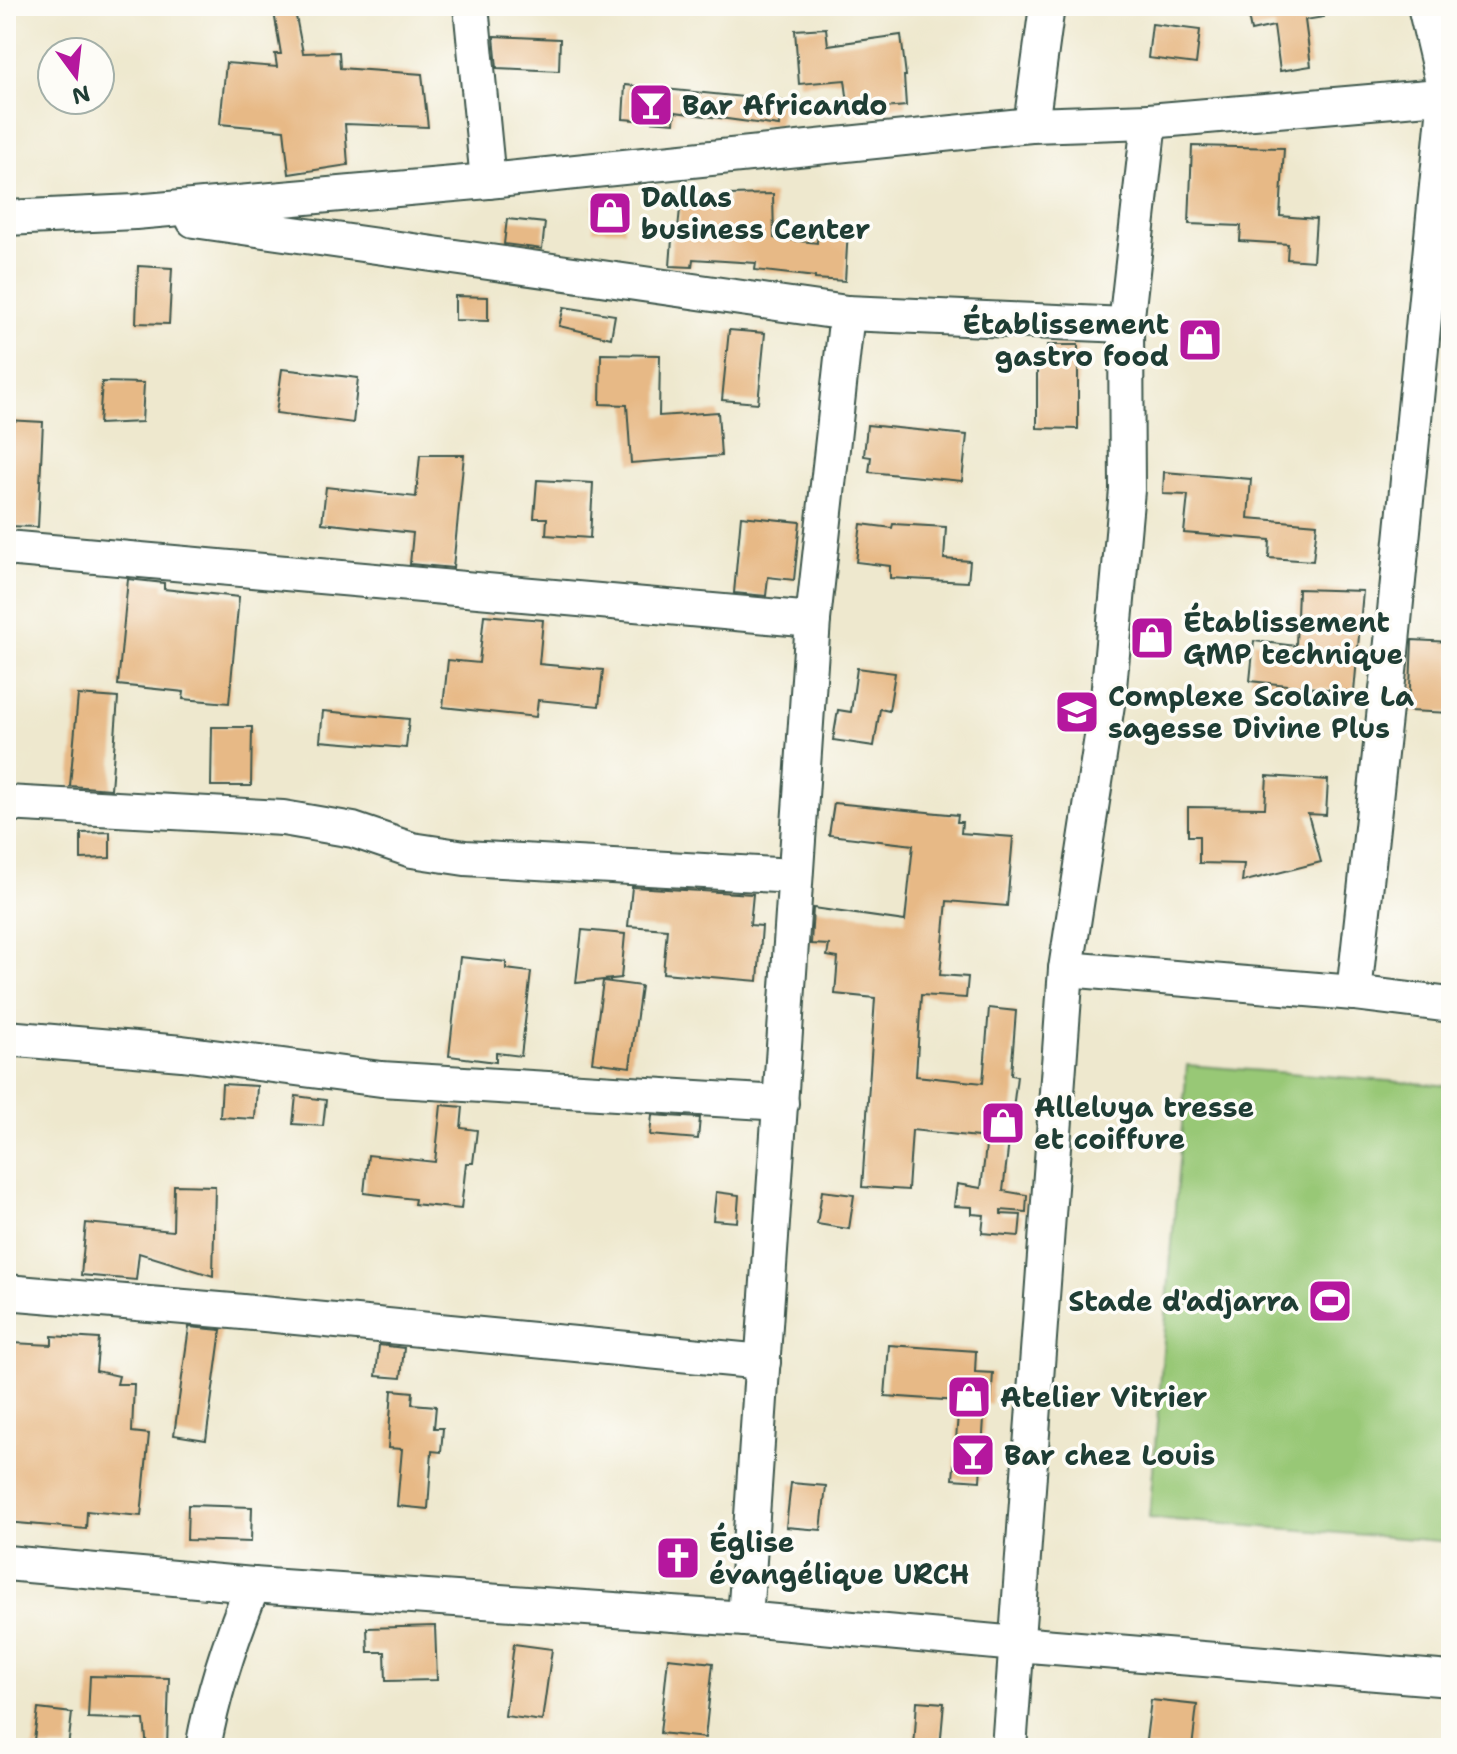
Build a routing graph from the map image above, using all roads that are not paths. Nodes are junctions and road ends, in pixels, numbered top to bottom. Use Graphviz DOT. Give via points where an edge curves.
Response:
graph roads {
  1 [pos="471,6"];
  2 [pos="1047,6"];
  3 [pos="1425,6"];
  4 [pos="1448,95"];
  5 [pos="1149,121"];
  6 [pos="1031,125"];
  7 [pos="488,181"];
  8 [pos="135,212"];
  9 [pos="6,218"];
  10 [pos="847,313"];
  11 [pos="1126,325"];
  12 [pos="6,548"];
  13 [pos="813,620"];
  14 [pos="6,803"];
  15 [pos="795,876"];
  16 [pos="1066,969"];
  17 [pos="1354,993"];
  18 [pos="1451,1005"];
  19 [pos="6,1038"];
  20 [pos="781,1103"];
  21 [pos="6,1292"];
  22 [pos="763,1362"];
  23 [pos="6,1563"];
  24 [pos="253,1585"];
  25 [pos="745,1619"];
  26 [pos="1017,1644"];
  27 [pos="1451,1679"];
  28 [pos="203,1748"];
  29 [pos="1009,1748"];
  1 -- 7 [label="street"];
  2 -- 6 [label="street"];
  3 -- 4 [label="street"];
  4 -- 5 [label="street"];
  4 -- 17 [label="street"];
  5 -- 6 [label="street"];
  5 -- 11 [label="street"];
  6 -- 7 [label="street"];
  7 -- 8 [label="street"];
  8 -- 9 [label="street"];
  8 -- 10 [label="street"];
  10 -- 11 [label="street"];
  10 -- 13 [label="street"];
  11 -- 16 [label="street" via="1127,490 1108,698"];
  12 -- 13 [label="street"];
  13 -- 15 [label="street"];
  14 -- 15 [label="street" via="283,818 465,858"];
  15 -- 20 [label="street"];
  16 -- 17 [label="street"];
  16 -- 26 [label="street"];
  17 -- 18 [label="street"];
  19 -- 20 [label="street" via="182,1053 381,1079"];
  20 -- 22 [label="street"];
  21 -- 22 [label="street"];
  22 -- 25 [label="street"];
  23 -- 24 [label="street"];
  24 -- 25 [label="street"];
  24 -- 28 [label="street" via="218,1682"];
  25 -- 26 [label="street"];
  26 -- 27 [label="street"];
  26 -- 29 [label="street"];
}
